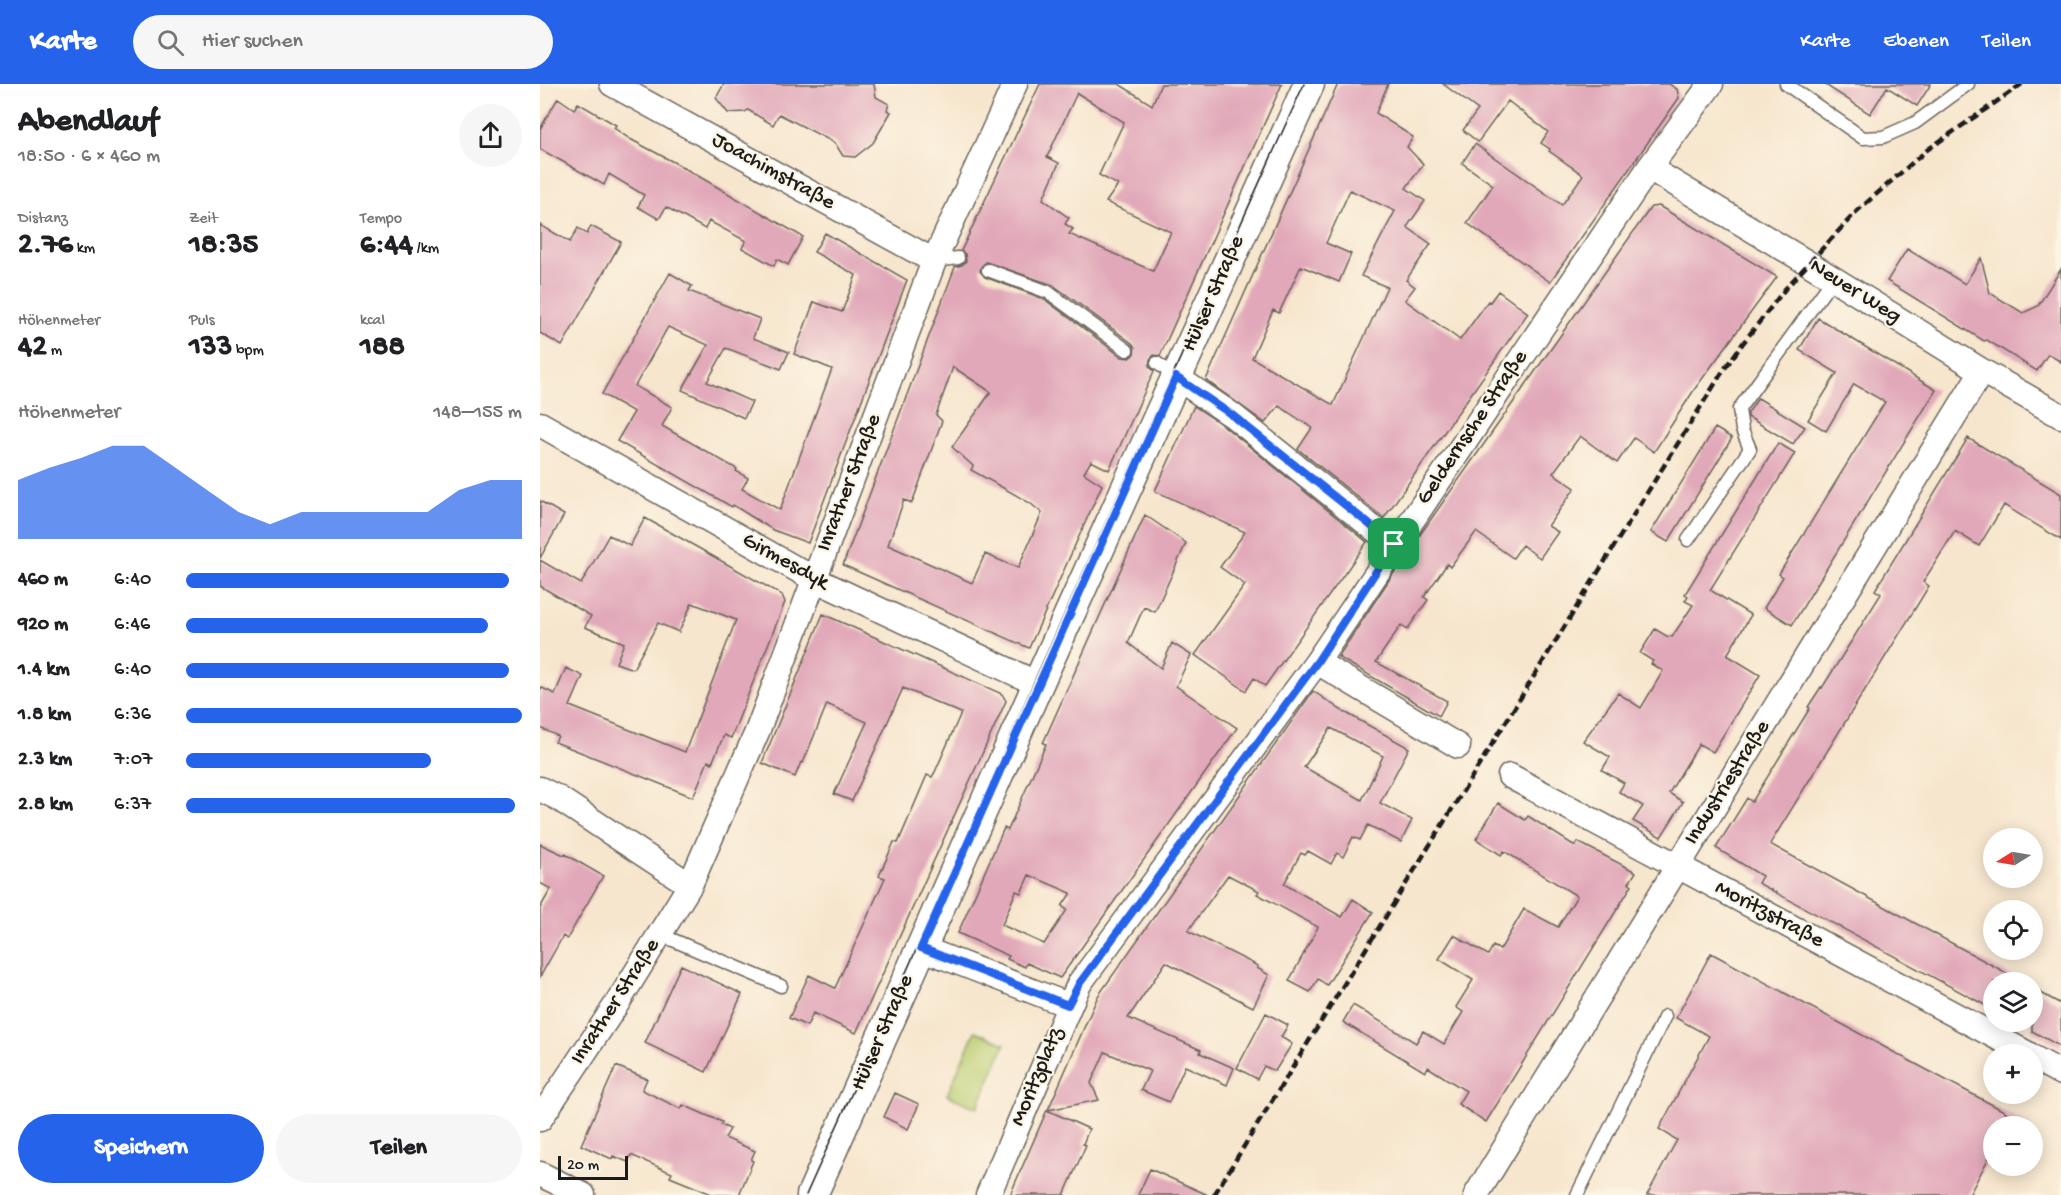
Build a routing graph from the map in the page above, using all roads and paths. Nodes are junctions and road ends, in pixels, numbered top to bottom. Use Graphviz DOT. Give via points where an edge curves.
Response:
graph roads {
  1 [pos="612,84"];
  2 [pos="1309,84"];
  3 [pos="1711,84"];
  4 [pos="1786,84"];
  5 [pos="1968,84"];
  6 [pos="1010,86"];
  7 [pos="1649,168"];
  8 [pos="958,258"];
  9 [pos="934,261"];
  10 [pos="988,270"];
  11 [pos="1833,279"];
  12 [pos="1127,350"];
  13 [pos="1166,370"];
  14 [pos="1982,371"];
  15 [pos="2061,416"];
  16 [pos="540,424"];
  17 [pos="1688,540"];
  18 [pos="1394,544"];
  19 [pos="814,579"];
  20 [pos="1317,662"];
  21 [pos="1038,684"];
  22 [pos="1458,746"];
  23 [pos="1510,776"];
  24 [pos="540,789"];
  25 [pos="1677,866"];
  26 [pos="690,885"];
  27 [pos="659,934"];
  28 [pos="921,948"];
  29 [pos="781,986"];
  30 [pos="1068,1005"];
  31 [pos="1665,1016"];
  32 [pos="2009,1044"];
  33 [pos="2043,1063"];
  34 [pos="2061,1072"];
  35 [pos="540,1119"];
  36 [pos="540,1174"];
  37 [pos="583,1195"];
  38 [pos="812,1195"];
  39 [pos="988,1195"];
  40 [pos="1476,1195"];
  41 [pos="1577,1195"];
  1 -- 9 [label="street, Joachimstraße"];
  2 -- 13 [label="street, Hülser Straße"];
  3 -- 7 [label="street, Geldernsche Straße"];
  4 -- 5 [label="lane" via="1863,138 1883,137 1915,123"];
  6 -- 9 [label="street, Inrather Straße"];
  7 -- 11 [label="street, Neuer Weg"];
  7 -- 18 [label="street, Geldernsche Straße"];
  8 -- 9 [label="lane"];
  9 -- 19 [label="street, Inrather Straße"];
  10 -- 12 [label="lane" via="1048,292"];
  11 -- 14 [label="street, Neuer Weg"];
  11 -- 17 [label="lane" via="1739,409 1750,449"];
  13 -- 18 [label="street" via="1232,415"];
  13 -- 21 [label="street, Hülser Straße"];
  14 -- 15 [label="street, Neuer Weg"];
  14 -- 25 [label="street, Industriestraße"];
  16 -- 19 [label="street, Girmesdyk"];
  18 -- 20 [label="street, Geldernsche Straße"];
  19 -- 21 [label="street, Girmesdyk"];
  19 -- 26 [label="street, Inrather Straße" via="757,732"];
  20 -- 22 [label="street"];
  20 -- 30 [label="street, Geldernsche Straße" via="1079,984"];
  21 -- 28 [label="street, Hülser Straße"];
  23 -- 25 [label="street, Moritzstraße"];
  24 -- 26 [label="street"];
  25 -- 32 [label="street, Moritzstraße"];
  25 -- 40 [label="street, Industriestraße"];
  26 -- 27 [label="street, Inrather Straße"];
  27 -- 29 [label="lane"];
  27 -- 35 [label="street, Inrather Straße"];
  28 -- 30 [label="street, Moritzplatz"];
  28 -- 38 [label="street, Hülser Straße"];
  30 -- 39 [label="street, Moritzplatz"];
  31 -- 41 [label="lane"];
  33 -- 34 [label="street"];
  36 -- 37 [label="street"];
}
